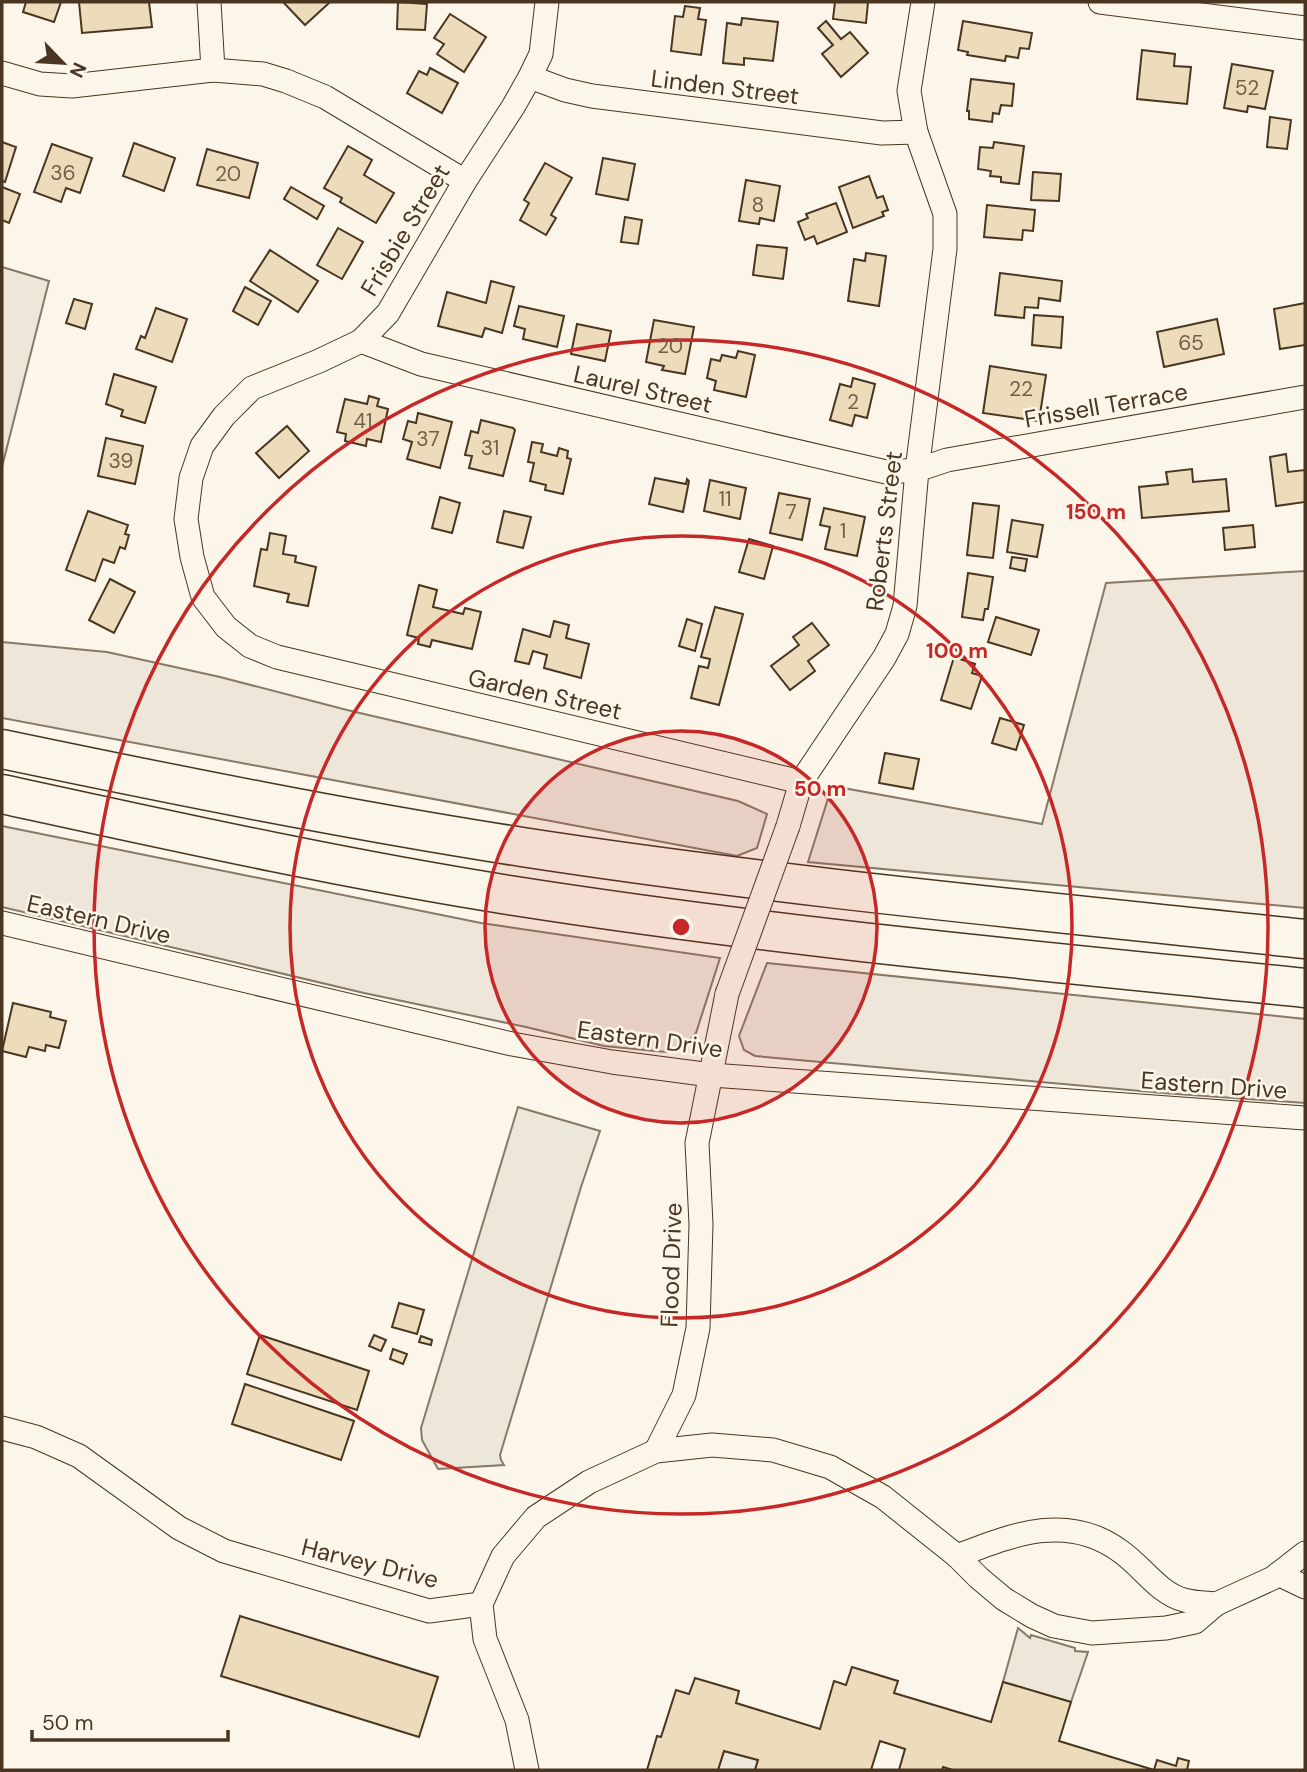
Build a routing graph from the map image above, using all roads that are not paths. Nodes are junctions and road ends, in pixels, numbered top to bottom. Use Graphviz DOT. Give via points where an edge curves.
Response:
graph roads {
  1 [pos="209,2"];
  2 [pos="547,2"];
  3 [pos="923,2"];
  4 [pos="1100,2"];
  5 [pos="1305,28"];
  6 [pos="213,70"];
  7 [pos="2,73"];
  8 [pos="530,77"];
  9 [pos="915,132"];
  10 [pos="465,181"];
  11 [pos="361,341"];
  12 [pos="1305,397"];
  13 [pos="917,470"];
  14 [pos="277,657"];
  15 [pos="2,749"];
  16 [pos="801,782"];
  17 [pos="2,794"];
  18 [pos="2,923"];
  19 [pos="1305,939"];
  20 [pos="1305,988"];
  21 [pos="711,1074"];
  22 [pos="1305,1118"];
  23 [pos="2,1428"];
  24 [pos="656,1451"];
  25 [pos="1305,1553"];
  26 [pos="957,1556"];
  27 [pos="1278,1574"];
  28 [pos="1305,1587"];
  29 [pos="481,1604"];
  30 [pos="1216,1604"];
  31 [pos="527,1770"];
  1 -- 6 [label="street"];
  2 -- 8 [label="street, Frisbie Street" via="541,54"];
  3 -- 9 [label="street, Roberts Street" via="909,91"];
  4 -- 5 [label="street"];
  6 -- 7 [label="street" via="72,86 40,84"];
  6 -- 10 [label="street" via="263,74 325,97"];
  8 -- 9 [label="street, Linden Street" via="592,96 882,133"];
  8 -- 10 [label="street, Frisbie Street"];
  9 -- 13 [label="street, Roberts Street" via="945,214 945,248"];
  10 -- 11 [label="street, Frisbie Street" via="388,313"];
  11 -- 13 [label="street, Laurel Street" via="421,364 886,472"];
  11 -- 14 [label="street, Frisbie Street" via="252,388 202,446 191,478 186,519 203,597 242,640"];
  12 -- 13 [label="street, Frissell Terrace" via="947,460"];
  13 -- 16 [label="street, Roberts Street" via="905,606 897,634"];
  14 -- 16 [label="street, Garden Street"];
  15 -- 19 [label="highway" via="224,795 524,847 831,888"];
  16 -- 21 [label="street, Roberts Street, bridge" via="727,994"];
  17 -- 20 [label="highway" via="316,861 614,911"];
  18 -- 21 [label="street, Eastern Drive" via="513,1044"];
  21 -- 22 [label="street, Eastern Drive"];
  21 -- 24 [label="street, Flood Drive" via="697,1143 701,1224 698,1328 684,1395"];
  23 -- 29 [label="street, Harvey Drive" via="79,1456 179,1528 224,1551 429,1611"];
  24 -- 26 [label="street" via="712,1445 773,1450 830,1468 883,1497"];
  24 -- 29 [label="street" via="589,1482 536,1517 503,1556"];
  25 -- 27 [label="street"];
  26 -- 30 [label="street" via="1017,1534 1073,1530 1119,1550 1171,1594"];
  26 -- 30 [label="street" via="1004,1599 1054,1626 1078,1631 1166,1628 1195,1622"];
  27 -- 28 [label="street"];
  27 -- 30 [label="street"];
  29 -- 31 [label="street" via="485,1639 517,1720"];
}
